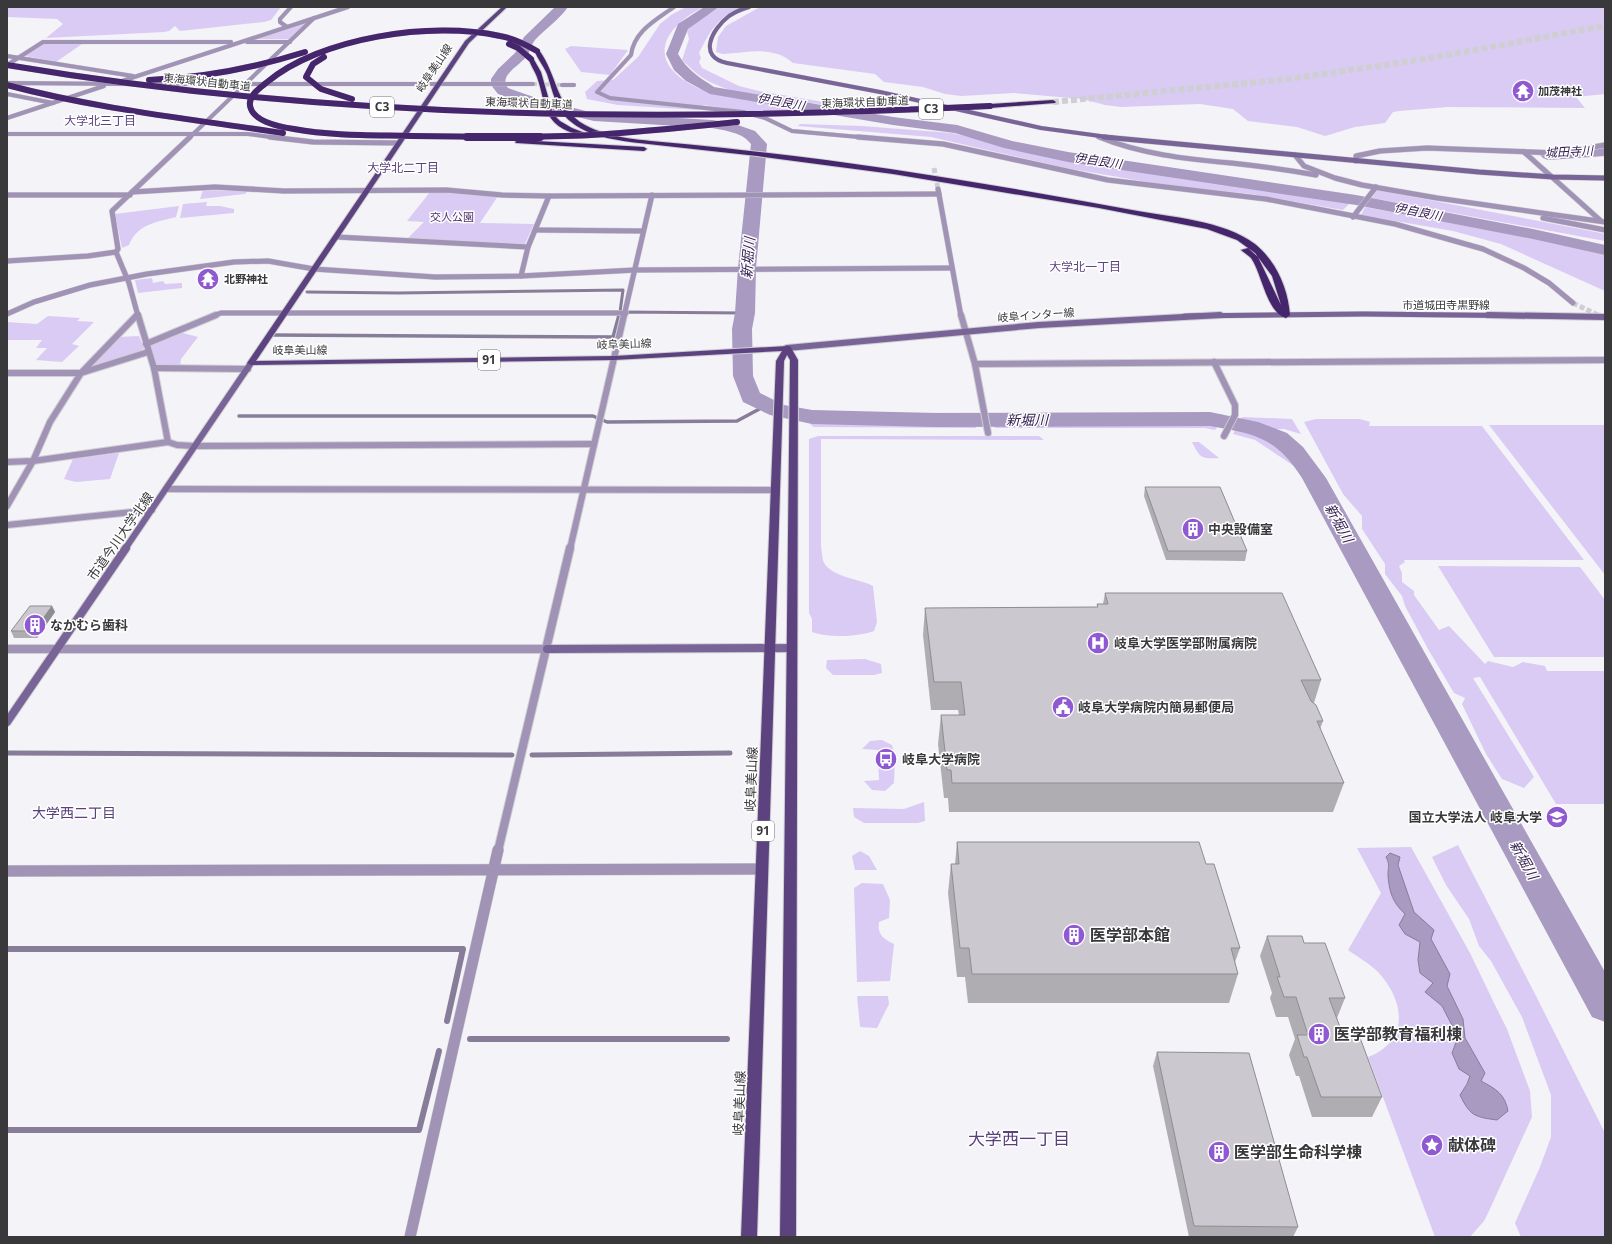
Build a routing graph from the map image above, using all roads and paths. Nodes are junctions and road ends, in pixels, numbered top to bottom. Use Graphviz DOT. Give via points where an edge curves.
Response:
graph roads {
  1 [pos="291,7"];
  2 [pos="348,7"];
  3 [pos="505,7"];
  4 [pos="674,7"];
  5 [pos="749,7"];
  6 [pos="314,18"];
  7 [pos="287,27"];
  8 [pos="397,34"];
  9 [pos="239,42"];
  10 [pos="290,42"];
  11 [pos="7,56"];
  12 [pos="19,58"];
  13 [pos="7,60"];
  14 [pos="7,65"];
  15 [pos="264,65"];
  16 [pos="137,76"];
  17 [pos="7,83"];
  18 [pos="110,84"];
  19 [pos="244,84"];
  20 [pos="439,84"];
  21 [pos="533,84"];
  22 [pos="562,85"];
  23 [pos="574,85"];
  24 [pos="7,94"];
  25 [pos="1053,102"];
  26 [pos="55,103"];
  27 [pos="872,112"];
  28 [pos="541,113"];
  29 [pos="7,118"];
  30 [pos="749,121"];
  31 [pos="742,122"];
  32 [pos="192,134"];
  33 [pos="8,135"];
  34 [pos="1097,136"];
  35 [pos="399,143"];
  36 [pos="1605,145"];
  37 [pos="686,151"];
  38 [pos="1524,152"];
  39 [pos="739,154"];
  40 [pos="1295,155"];
  41 [pos="1356,161"];
  42 [pos="1552,177"];
  43 [pos="1335,178"];
  44 [pos="1605,178"];
  45 [pos="1375,188"];
  46 [pos="368,191"];
  47 [pos="131,193"];
  48 [pos="7,195"];
  49 [pos="652,195"];
  50 [pos="549,196"];
  51 [pos="1437,198"];
  52 [pos="1354,215"];
  53 [pos="1603,221"];
  54 [pos="535,230"];
  55 [pos="1605,230"];
  56 [pos="643,231"];
  57 [pos="337,237"];
  58 [pos="528,247"];
  59 [pos="116,252"];
  60 [pos="7,261"];
  61 [pos="951,268"];
  62 [pos="314,269"];
  63 [pos="635,270"];
  64 [pos="521,276"];
  65 [pos="127,278"];
  66 [pos="1573,303"];
  67 [pos="7,307"];
  68 [pos="20,308"];
  69 [pos="285,313"];
  70 [pos="626,313"];
  71 [pos="7,314"];
  72 [pos="138,314"];
  73 [pos="1286,315"];
  74 [pos="1605,317"];
  75 [pos="964,330"];
  76 [pos="146,344"];
  77 [pos="787,348"];
  78 [pos="148,352"];
  79 [pos="614,358"];
  80 [pos="1605,360"];
  81 [pos="1214,362"];
  82 [pos="975,364"];
  83 [pos="249,366"];
  84 [pos="154,368"];
  85 [pos="7,373"];
  86 [pos="81,373"];
  87 [pos="988,433"];
  88 [pos="1224,436"];
  89 [pos="168,442"];
  90 [pos="594,444"];
  91 [pos="194,446"];
  92 [pos="32,460"];
  93 [pos="7,462"];
  94 [pos="166,489"];
  95 [pos="583,490"];
  96 [pos="776,490"];
  97 [pos="7,506"];
  98 [pos="152,510"];
  99 [pos="7,526"];
  100 [pos="769,648"];
  101 [pos="793,648"];
  102 [pos="7,649"];
  103 [pos="56,649"];
  104 [pos="547,649"];
  105 [pos="7,722"];
  106 [pos="7,870"];
  107 [pos="494,870"];
  108 [pos="762,870"];
  109 [pos="410,1237"];
  110 [pos="748,1237"];
  111 [pos="788,1237"];
  1 -- 7 [label="street" via="280,19"];
  2 -- 6 [label="street"];
  3 -- 20 [label="main road, 岐阜美山線" via="471,38"];
  4 -- 52 [label="street" via="647,26 639,35 631,55 597,92 610,98 743,112 765,118 792,131 943,144 1108,180 1266,199"];
  5 -- 34 [label="street" via="728,17 720,25 710,49 716,59 1041,128"];
  6 -- 7 [label="street"];
  6 -- 10 [label="street"];
  7 -- 9 [label="street"];
  8 -- 13 [label="highway, bridge" via="340,42 214,76 172,79 124,78"];
  8 -- 31 [label="highway, bridge" via="335,47 295,64 263,84 250,100 252,111 271,124 295,130 390,136 561,136"];
  8 -- 39 [label="highway, bridge" via="484,34 519,41 537,51 548,66 556,94 570,120 624,139"];
  9 -- 10 [label="street"];
  9 -- 12 [label="street" via="43,42"];
  9 -- 16 [label="street"];
  10 -- 15 [label="street"];
  11 -- 12 [label="street"];
  12 -- 14 [label="street"];
  12 -- 16 [label="street"];
  14 -- 28 [label="highway, 東海環状自動車道 / C3, bridge" via="150,86 283,100 420,109"];
  15 -- 16 [label="street" via="193,76"];
  15 -- 19 [label="street"];
  16 -- 18 [label="street"];
  17 -- 18 [label="street"];
  17 -- 37 [label="highway, bridge" via="52,97 84,103 304,136 518,142"];
  18 -- 19 [label="street"];
  18 -- 26 [label="street"];
  19 -- 20 [label="street"];
  19 -- 32 [label="street"];
  20 -- 21 [label="street"];
  20 -- 35 [label="main road, 岐阜美山線"];
  22 -- 23 [label="street"];
  24 -- 26 [label="street"];
  25 -- 27 [label="highway, 東海環状自動車道 / C3, bridge"];
  26 -- 29 [label="street"];
  27 -- 28 [label="highway, 東海環状自動車道 / C3, bridge" via="701,115"];
  27 -- 30 [label="highway, bridge"];
  28 -- 37 [label="highway, bridge" via="356,100 322,91 311,85 306,77 313,64 334,52 368,42 448,35 490,39 512,45 530,59 536,67 550,116 566,128 586,136 621,143"];
  32 -- 33 [label="street"];
  32 -- 35 [label="street" via="248,134 313,142"];
  32 -- 47 [label="street"];
  34 -- 40 [label="street"];
  34 -- 43 [label="street" via="1124,147 1168,157 1269,167"];
  35 -- 46 [label="main road, 岐阜美山線"];
  36 -- 38 [label="street" via="1558,153"];
  37 -- 39 [label="highway"];
  38 -- 41 [label="street" via="1414,147 1356,156"];
  38 -- 42 [label="street"];
  39 -- 73 [label="highway" via="904,178 1195,228 1238,244 1254,258 1275,304"];
  40 -- 41 [label="street"];
  40 -- 43 [label="street" via="1304,166"];
  41 -- 42 [label="street"];
  42 -- 44 [label="street"];
  42 -- 53 [label="street"];
  43 -- 45 [label="street"];
  45 -- 51 [label="street"];
  45 -- 52 [label="street"];
  46 -- 47 [label="street" via="191,187"];
  46 -- 50 [label="street" via="446,190"];
  46 -- 57 [label="main road, 岐阜美山線"];
  47 -- 48 [label="street"];
  47 -- 59 [label="street" via="112,211 118,249"];
  49 -- 50 [label="street"];
  49 -- 56 [label="street"];
  49 -- 61 [label="street" via="938,191"];
  50 -- 54 [label="street"];
  51 -- 53 [label="street"];
  51 -- 55 [label="street"];
  52 -- 66 [label="street" via="1483,249 1549,283"];
  54 -- 56 [label="street"];
  54 -- 58 [label="street"];
  56 -- 63 [label="street"];
  57 -- 58 [label="street"];
  57 -- 62 [label="main road, 岐阜美山線"];
  58 -- 64 [label="street"];
  59 -- 60 [label="street"];
  59 -- 65 [label="street"];
  61 -- 63 [label="street"];
  61 -- 75 [label="street"];
  62 -- 64 [label="street" via="435,277"];
  62 -- 65 [label="street" via="256,261 234,262"];
  62 -- 69 [label="main road, 岐阜美山線"];
  63 -- 64 [label="street"];
  63 -- 70 [label="street"];
  65 -- 68 [label="street" via="88,285 46,297"];
  65 -- 72 [label="street"];
  67 -- 68 [label="street"];
  68 -- 71 [label="street"];
  69 -- 70 [label="street"];
  69 -- 76 [label="street" via="221,313"];
  69 -- 83 [label="main road, 岐阜美山線"];
  70 -- 79 [label="street"];
  72 -- 76 [label="street"];
  72 -- 86 [label="street"];
  73 -- 74 [label="street, 市道城田寺黒野線"];
  73 -- 75 [label="street, 岐阜インター線" via="1126,318"];
  75 -- 77 [label="street, 岐阜インター線"];
  75 -- 82 [label="street"];
  76 -- 78 [label="street"];
  77 -- 79 [label="main road, 岐阜美山線 / 91"];
  77 -- 96 [label="main road, 岐阜美山線 / 91" via="780,361"];
  77 -- 101 [label="main road, 91" via="794,360"];
  78 -- 84 [label="street"];
  78 -- 86 [label="street"];
  79 -- 83 [label="main road, 岐阜美山線 / 91"];
  79 -- 90 [label="street"];
  80 -- 81 [label="street"];
  81 -- 82 [label="street"];
  81 -- 88 [label="street" via="1235,405 1235,415"];
  82 -- 87 [label="street"];
  83 -- 84 [label="street"];
  83 -- 91 [label="street, 市道今川大学北線"];
  84 -- 89 [label="street"];
  85 -- 86 [label="street"];
  86 -- 92 [label="street" via="50,422"];
  89 -- 91 [label="street"];
  89 -- 92 [label="street"];
  90 -- 91 [label="street"];
  90 -- 95 [label="street"];
  91 -- 94 [label="street, 市道今川大学北線"];
  92 -- 93 [label="street"];
  92 -- 97 [label="street"];
  94 -- 95 [label="street"];
  94 -- 98 [label="street, 市道今川大学北線"];
  95 -- 96 [label="street"];
  95 -- 104 [label="street"];
  96 -- 100 [label="main road, 岐阜美山線 / 91"];
  98 -- 99 [label="street"];
  98 -- 103 [label="street, 市道今川大学北線"];
  100 -- 101 [label="street"];
  100 -- 104 [label="street"];
  100 -- 108 [label="main road, 岐阜美山線 / 91"];
  101 -- 111 [label="main road, 91"];
  102 -- 103 [label="street"];
  103 -- 104 [label="street"];
  103 -- 105 [label="street, 市道今川大学北線"];
  104 -- 107 [label="street"];
  106 -- 107 [label="street"];
  107 -- 108 [label="street"];
  107 -- 109 [label="street"];
  108 -- 110 [label="main road, 岐阜美山線 / 91"];
}
